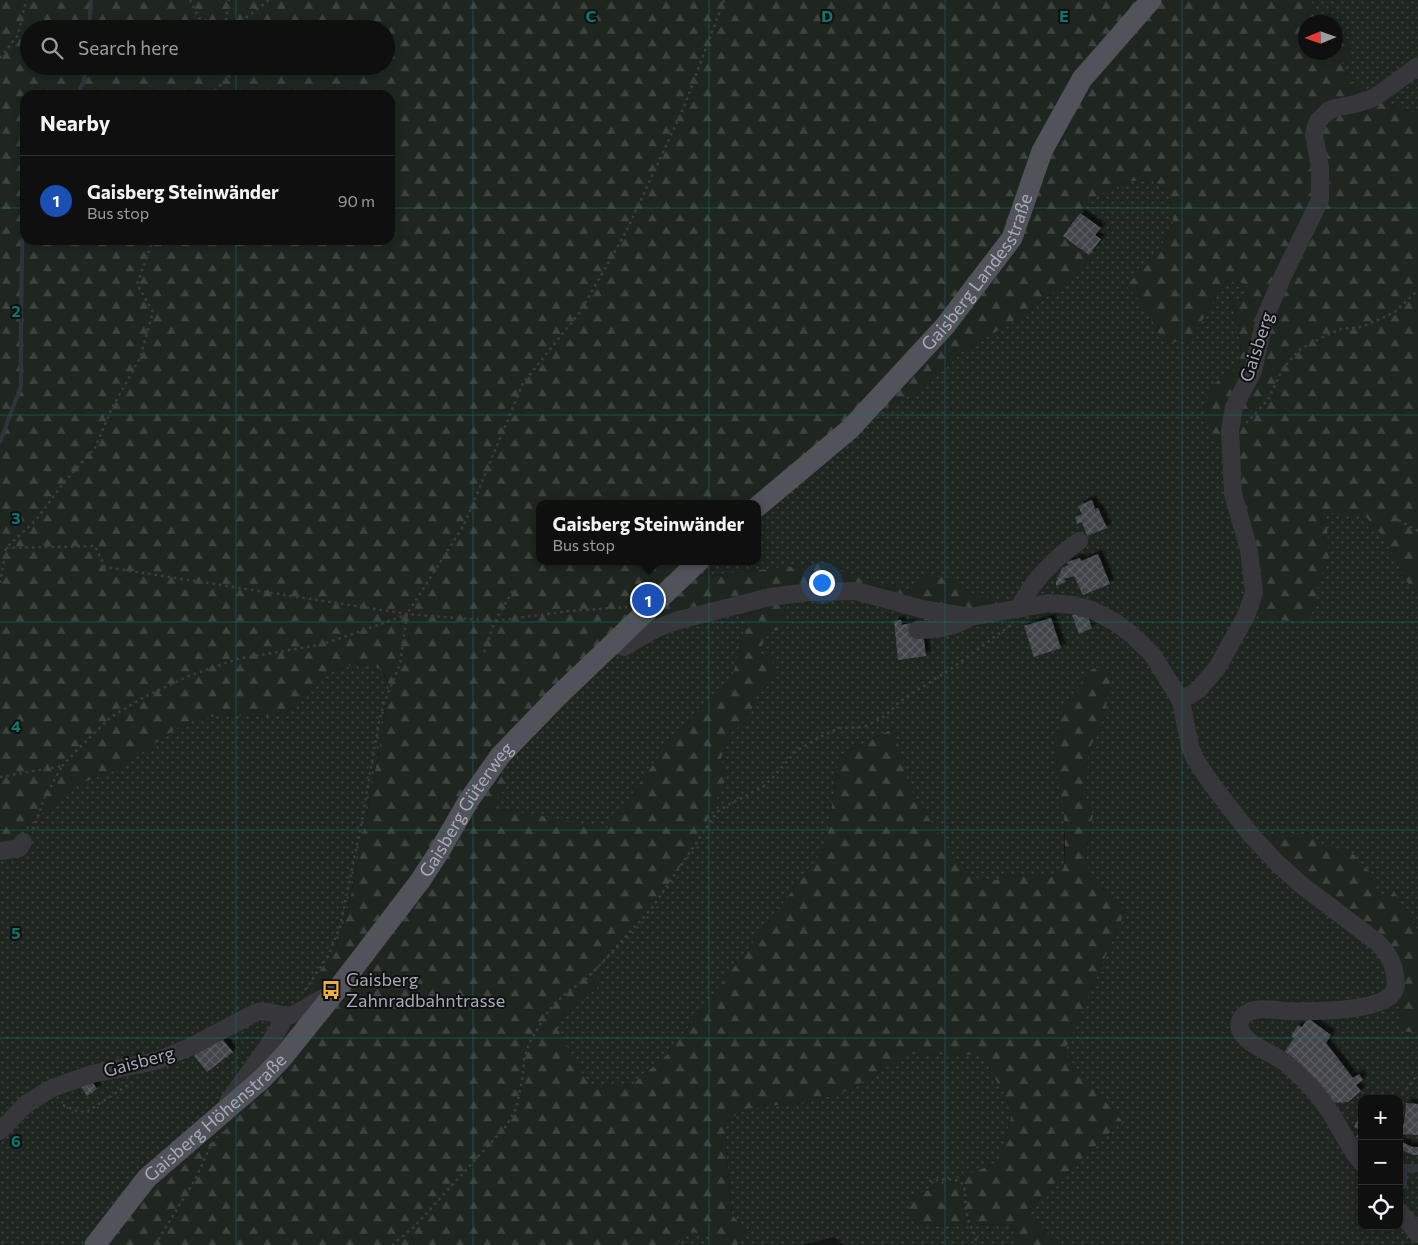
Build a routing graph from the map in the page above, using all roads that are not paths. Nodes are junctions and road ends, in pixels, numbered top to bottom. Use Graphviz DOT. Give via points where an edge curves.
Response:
graph roads {
  1 [pos="1151,0"];
  2 [pos="1418,66"];
  3 [pos="761,504"];
  4 [pos="1079,542"];
  5 [pos="695,565"];
  6 [pos="1027,607"];
  7 [pos="970,617"];
  8 [pos="917,630"];
  9 [pos="615,642"];
  10 [pos="1181,701"];
  11 [pos="23,842"];
  12 [pos="0,851"];
  13 [pos="335,992"];
  14 [pos="286,1016"];
  15 [pos="220,1115"];
  16 [pos="0,1131"];
  17 [pos="1358,1156"];
  18 [pos="1403,1216"];
  19 [pos="1418,1234"];
  20 [pos="95,1245"];
  1 -- 3 [label="main road, Gaisberg Landesstraße" via="1082,79 1042,151 1012,238 945,326 850,429"];
  2 -- 10 [label="street, Gaisberg" via="1374,98 1335,108 1319,120 1314,134 1321,174 1320,200 1265,318 1253,371 1234,407 1230,430 1233,494 1249,550 1254,593 1246,616 1217,668 1198,690"];
  4 -- 6 [label="street" via="1058,558 1035,583 1022,602"];
  5 -- 9 [label="main road, Gaisberg Güterweg"];
  6 -- 7 [label="street"];
  6 -- 10 [label="street" via="1049,603 1073,605 1092,610 1114,622 1143,643"];
  7 -- 8 [label="street" via="938,628"];
  7 -- 9 [label="street" via="922,609 856,591 809,592 770,597 679,620 657,628 624,647"];
  9 -- 13 [label="main road, Gaisberg Güterweg" via="500,756 420,881"];
  10 -- 17 [label="street" via="1190,746 1212,786 1276,862 1378,943 1391,962 1396,988 1384,1000 1339,1010 1254,1010 1243,1016 1240,1024 1246,1039 1285,1061 1311,1087"];
  11 -- 12 [label="street" via="18,848"];
  13 -- 14 [label="street"];
  13 -- 15 [label="main road, Gaisberg Höhenstraße" via="283,1057"];
  14 -- 15 [label="street"];
  14 -- 16 [label="street, Gaisberg" via="257,1012 156,1061 92,1074 52,1088 26,1104"];
  15 -- 20 [label="main road, Gaisberg Höhenstraße" via="147,1178"];
  18 -- 19 [label="street"];
}
